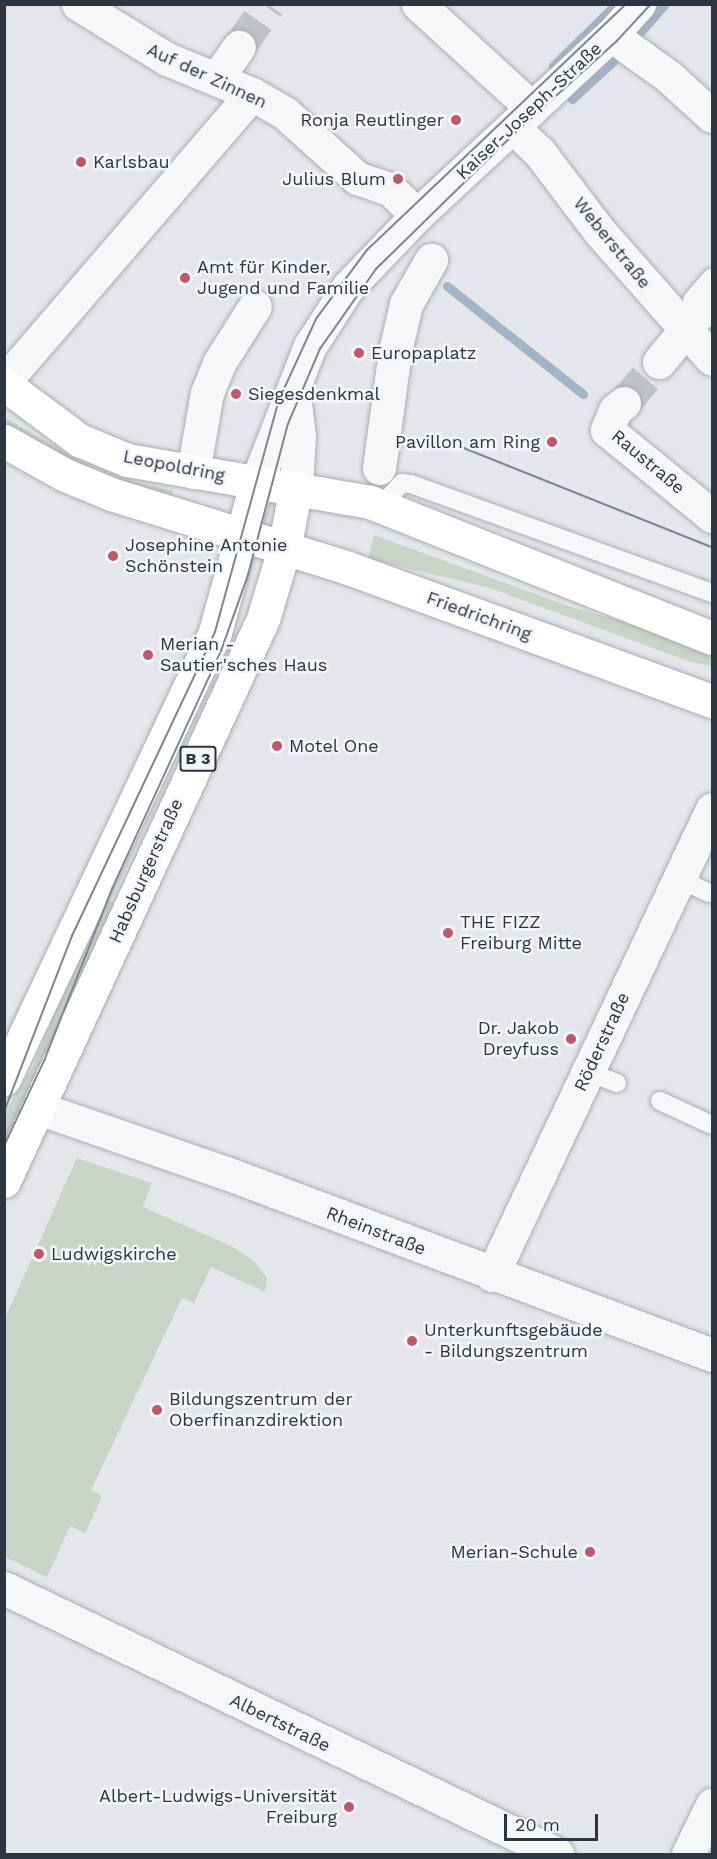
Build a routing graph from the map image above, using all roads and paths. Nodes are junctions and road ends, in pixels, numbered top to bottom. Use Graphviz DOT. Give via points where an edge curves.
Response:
graph roads {
  1 [pos="78,4"];
  2 [pos="418,4"];
  3 [pos="639,4"];
  4 [pos="611,35"];
  5 [pos="239,47"];
  6 [pos="217,78"];
  7 [pos="252,94"];
  8 [pos="712,116"];
  9 [pos="522,118"];
  10 [pos="417,215"];
  11 [pos="430,260"];
  12 [pos="712,278"];
  13 [pos="712,297"];
  14 [pos="255,306"];
  15 [pos="684,329"];
  16 [pos="712,359"];
  17 [pos="659,362"];
  18 [pos="4,383"];
  19 [pos="292,387"];
  20 [pos="624,403"];
  21 [pos="4,441"];
  22 [pos="379,468"];
  23 [pos="194,472"];
  24 [pos="257,481"];
  25 [pos="296,487"];
  26 [pos="381,506"];
  27 [pos="712,516"];
  28 [pos="244,537"];
  29 [pos="284,549"];
  30 [pos="712,594"];
  31 [pos="712,638"];
  32 [pos="712,701"];
  33 [pos="712,809"];
  34 [pos="680,879"];
  35 [pos="709,892"];
  36 [pos="4,1079"];
  37 [pos="660,1101"];
  38 [pos="38,1107"];
  39 [pos="712,1125"];
  40 [pos="4,1181"];
  41 [pos="492,1275"];
  42 [pos="712,1355"];
  43 [pos="4,1588"];
  44 [pos="712,1805"];
  45 [pos="557,1854"];
  46 [pos="688,1854"];
  1 -- 6 [label="street, Auf der Zinnen" via="167,59"];
  2 -- 9 [label="street, Weberstraße"];
  3 -- 4 [label="street, Kaiser-Joseph-Straße"];
  4 -- 8 [label="street" via="668,76"];
  4 -- 9 [label="street, Kaiser-Joseph-Straße"];
  5 -- 6 [label="street"];
  6 -- 7 [label="street, Auf der Zinnen"];
  7 -- 10 [label="street, Auf der Zinnen" via="286,114 357,178 391,190"];
  7 -- 18 [label="street"];
  9 -- 10 [label="street, Kaiser-Joseph-Straße"];
  9 -- 15 [label="street, Weberstraße" via="540,153 600,232"];
  10 -- 19 [label="street, Kaiser-Joseph-Straße" via="348,286 310,346"];
  11 -- 22 [label="street" via="406,304 395,351"];
  12 -- 15 [label="lane" via="687,305"];
  13 -- 15 [label="street"];
  14 -- 23 [label="street" via="219,363 207,393"];
  15 -- 16 [label="street, Weberstraße"];
  15 -- 17 [label="street"];
  18 -- 23 [label="main road, Leopoldring" via="57,426 104,452"];
  19 -- 24 [label="street"];
  19 -- 25 [label="street" via="298,436"];
  20 -- 27 [label="street, Raustraße" via="615,410 607,430"];
  21 -- 28 [label="main road" via="84,484"];
  23 -- 24 [label="main road, Leopoldring"];
  24 -- 25 [label="main road"];
  24 -- 28 [label="main road, Habsburgerstraße / B 3"];
  25 -- 26 [label="main road"];
  25 -- 29 [label="main road, Habsburgerstraße / B 3"];
  26 -- 30 [label="lane" via="402,483 411,484"];
  26 -- 31 [label="main road"];
  28 -- 29 [label="main road, Friedrichring"];
  28 -- 36 [label="main road, Habsburgerstraße / B 3" via="214,632"];
  29 -- 32 [label="main road, Friedrichring" via="348,568"];
  29 -- 38 [label="main road, Habsburgerstraße / B 3" via="263,619"];
  33 -- 34 [label="street, Röderstraße"];
  34 -- 35 [label="lane"];
  34 -- 41 [label="street, Röderstraße" via="603,1077"];
  37 -- 39 [label="lane"];
  38 -- 40 [label="main road, Habsburgerstraße / B 3"];
  38 -- 41 [label="street, Rheinstraße" via="226,1173"];
  41 -- 42 [label="street, Rheinstraße"];
  43 -- 45 [label="street, Albertstraße"];
  44 -- 46 [label="street"];
}
